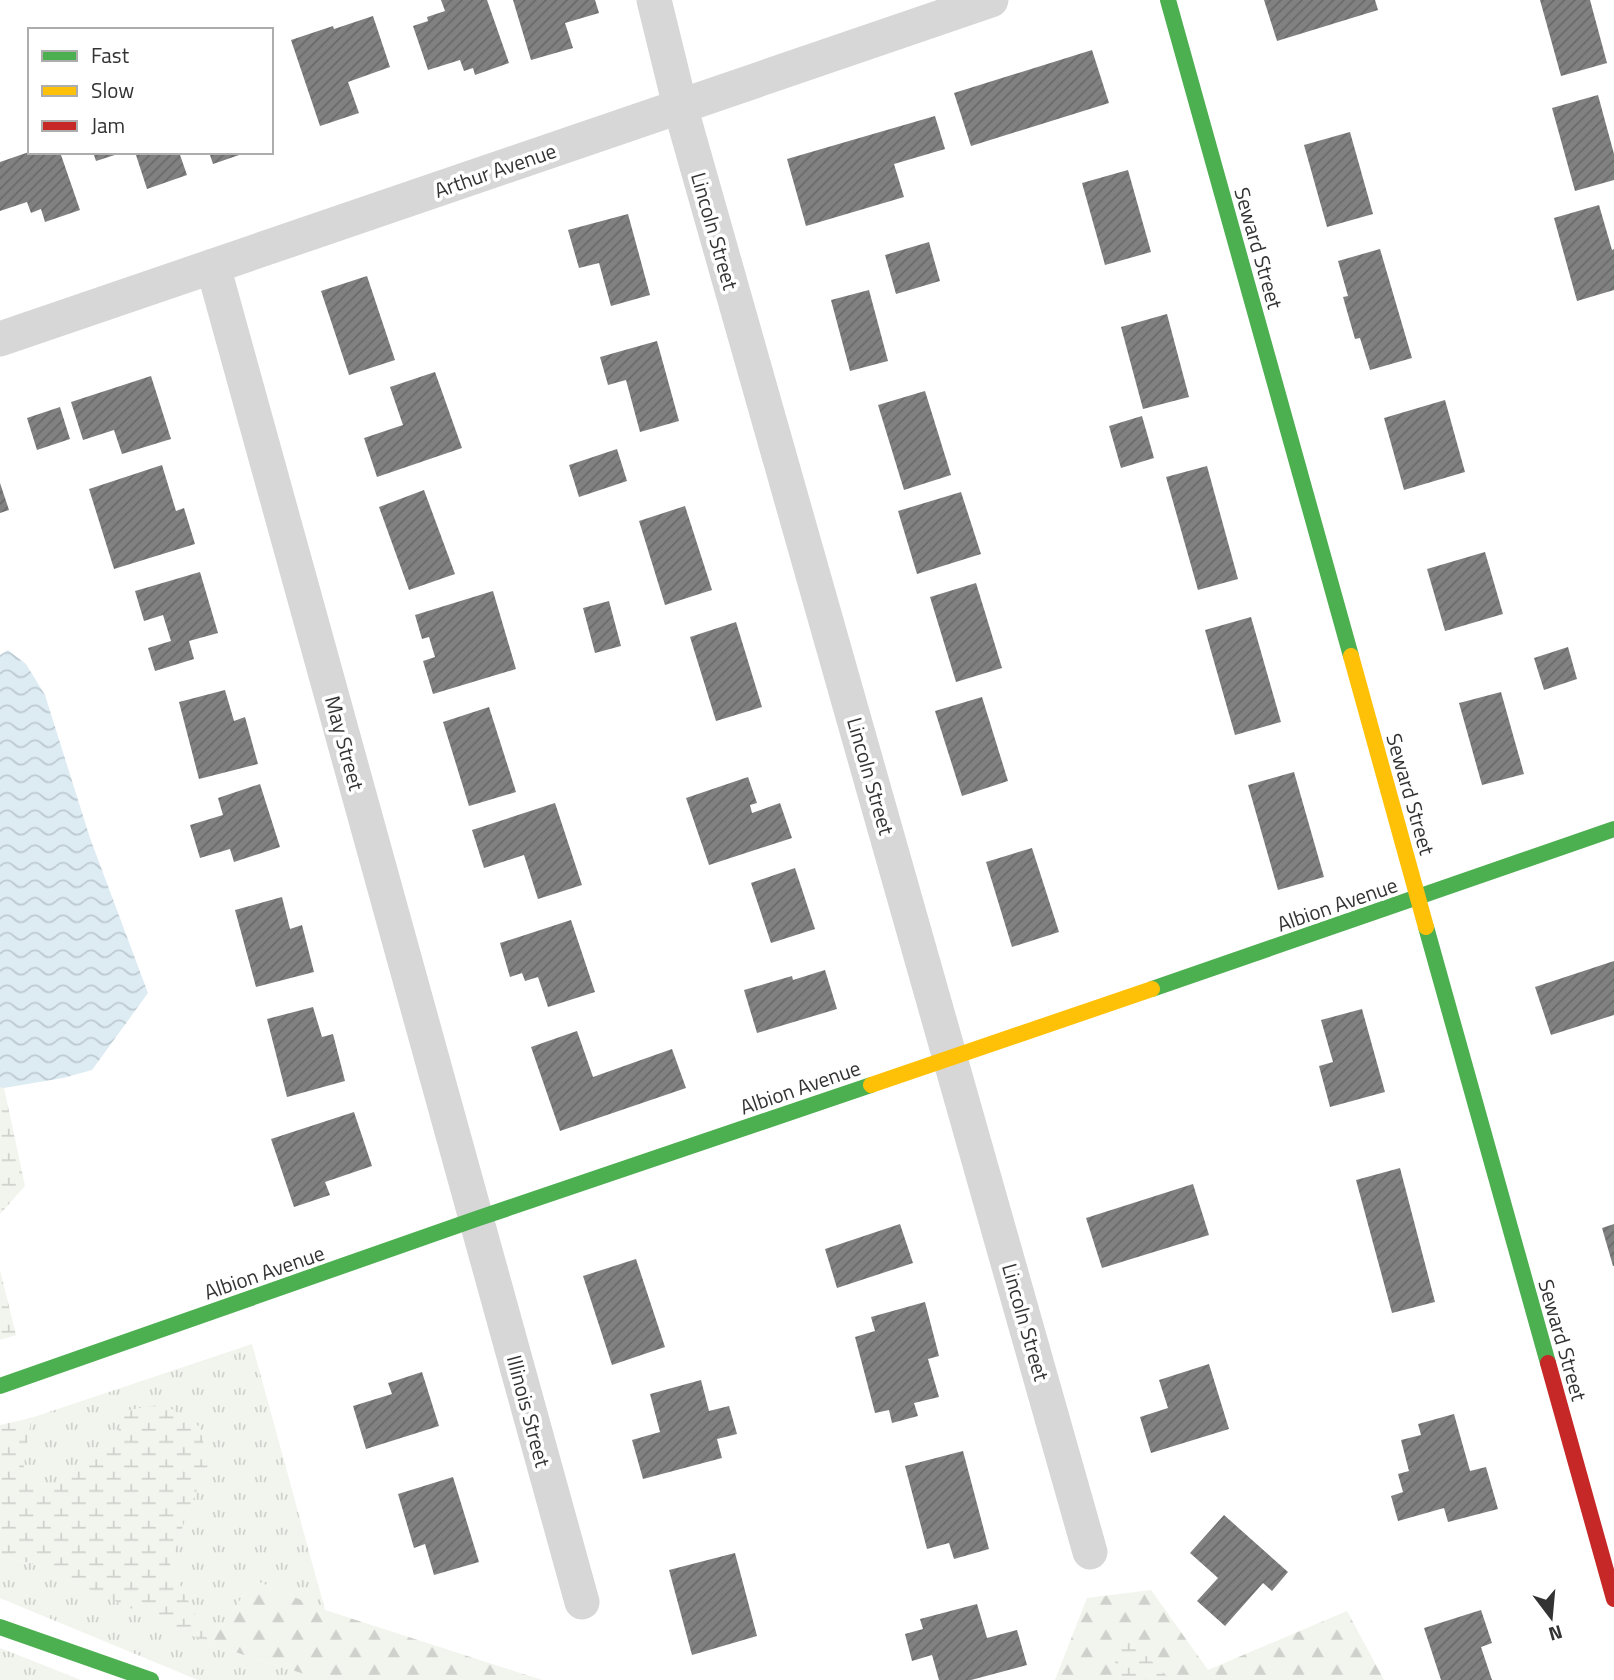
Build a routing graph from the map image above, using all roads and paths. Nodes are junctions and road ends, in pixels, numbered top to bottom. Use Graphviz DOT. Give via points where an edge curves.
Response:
graph roads {
  1 [pos="654,0"];
  2 [pos="991,0"];
  3 [pos="1168,0"];
  4 [pos="680,106"];
  5 [pos="213,266"];
  6 [pos="0,339"];
  7 [pos="1614,829"];
  8 [pos="1418,898"];
  9 [pos="951,1057"];
  10 [pos="477,1219"];
  11 [pos="0,1386"];
  12 [pos="1090,1552"];
  13 [pos="1614,1599"];
  14 [pos="582,1602"];
  15 [pos="0,1627"];
  16 [pos="151,1680"];
  1 -- 4 [label="street, Lincoln Street"];
  2 -- 4 [label="street, Arthur Avenue"];
  3 -- 8 [label="main road, Seward Street"];
  4 -- 5 [label="street, Arthur Avenue"];
  4 -- 9 [label="street, Lincoln Street"];
  5 -- 6 [label="street, Arthur Avenue"];
  5 -- 10 [label="street, May Street"];
  7 -- 8 [label="main road, Albion Avenue"];
  8 -- 9 [label="main road, Albion Avenue"];
  8 -- 13 [label="main road, Seward Street"];
  9 -- 10 [label="main road, Albion Avenue"];
  9 -- 12 [label="street, Lincoln Street"];
  10 -- 11 [label="main road, Albion Avenue"];
  10 -- 14 [label="street, Illinois Street"];
  15 -- 16 [label="main road"];
}
